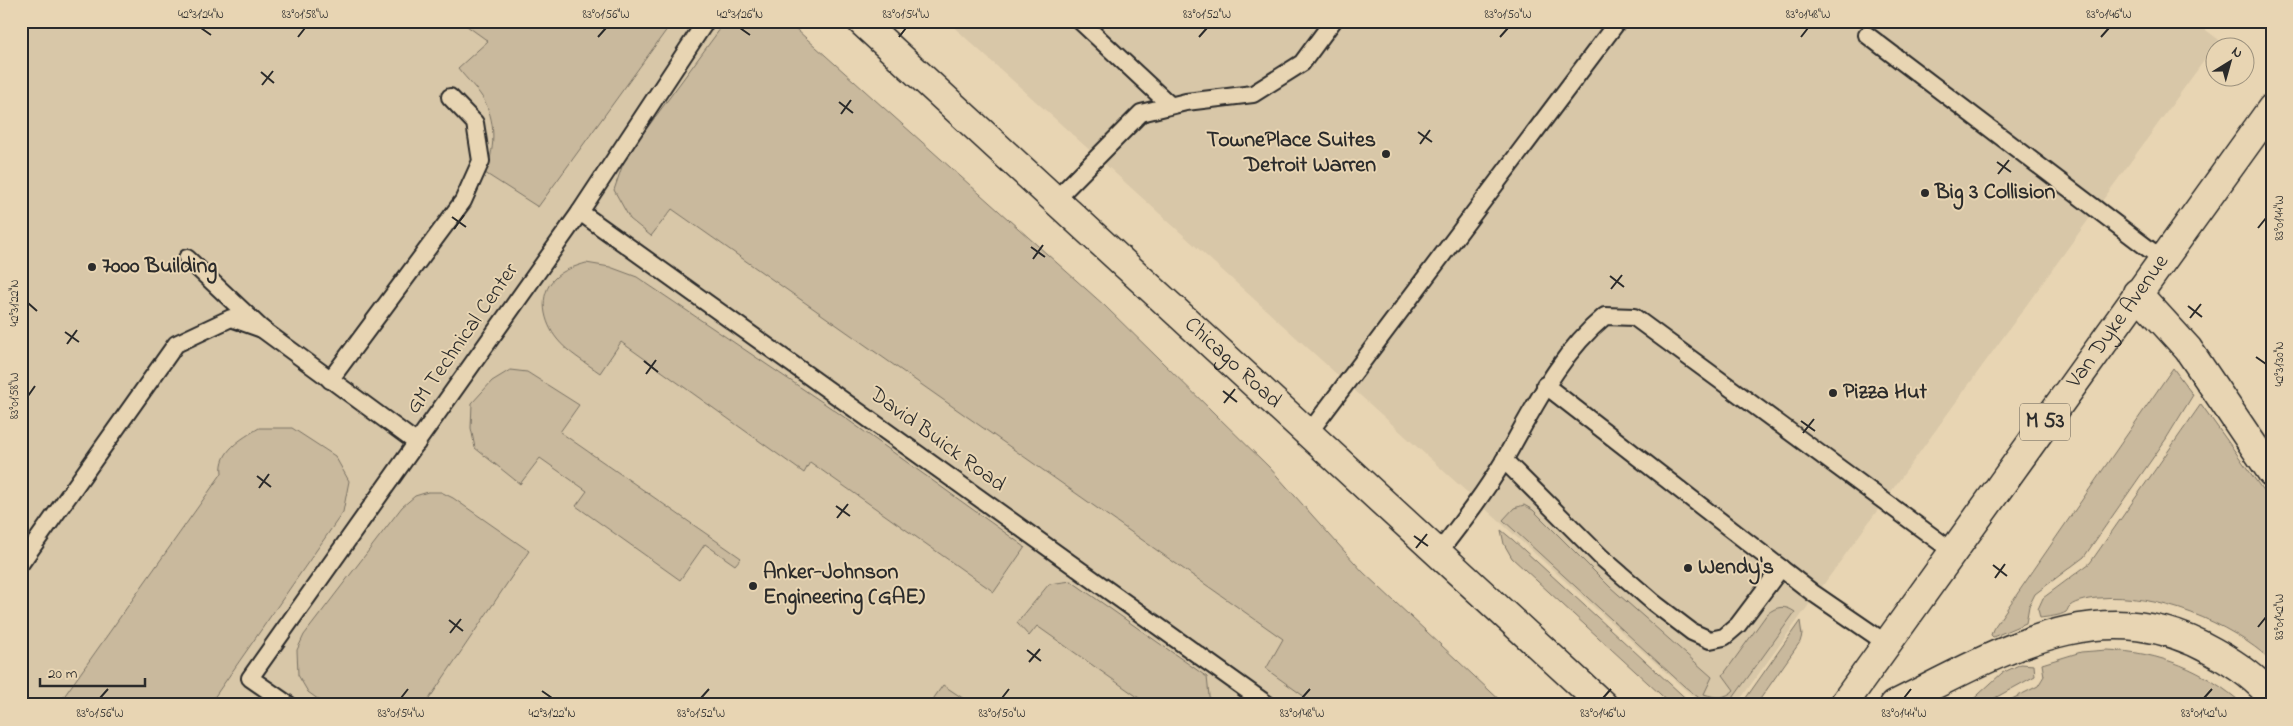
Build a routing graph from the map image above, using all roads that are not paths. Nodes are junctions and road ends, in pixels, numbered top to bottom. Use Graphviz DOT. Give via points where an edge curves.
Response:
graph roads {
  1 [pos="706,21"];
  2 [pos="861,21"];
  3 [pos="1080,21"];
  4 [pos="1333,21"];
  5 [pos="1618,21"];
  6 [pos="1867,35"];
  7 [pos="450,97"];
  8 [pos="1170,105"];
  9 [pos="2272,108"];
  10 [pos="1055,200"];
  11 [pos="580,212"];
  12 [pos="187,258"];
  13 [pos="2162,259"];
  14 [pos="2137,293"];
  15 [pos="262,330"];
  16 [pos="330,380"];
  17 [pos="1545,385"];
  18 [pos="1308,434"];
  19 [pos="417,443"];
  20 [pos="1504,460"];
  21 [pos="2272,473"];
  22 [pos="1952,551"];
  23 [pos="1439,552"];
  24 [pos="21,563"];
  25 [pos="1781,568"];
  26 [pos="1886,643"];
  27 [pos="2272,698"];
  28 [pos="1259,702"];
  29 [pos="289,705"];
  30 [pos="1603,705"];
  31 [pos="1843,705"];
  32 [pos="1894,705"];
  1 -- 11 [label="lane, GM Technical Center"];
  2 -- 10 [label="main road, Chicago Road"];
  3 -- 8 [label="lane"];
  4 -- 8 [label="lane" via="1302,63 1253,94"];
  5 -- 18 [label="lane"];
  6 -- 13 [label="lane"];
  7 -- 16 [label="lane" via="475,123 481,161 464,201"];
  8 -- 10 [label="lane" via="1141,112"];
  9 -- 13 [label="main road, Van Dyke Avenue / M 53"];
  10 -- 18 [label="main road, Chicago Road"];
  11 -- 19 [label="lane, GM Technical Center"];
  11 -- 28 [label="lane, David Buick Road"];
  12 -- 15 [label="lane"];
  13 -- 14 [label="main road, Van Dyke Avenue / M 53"];
  14 -- 21 [label="main road" via="2188,348"];
  14 -- 22 [label="main road, Van Dyke Avenue / M 53"];
  15 -- 16 [label="lane"];
  15 -- 24 [label="lane" via="231,318 176,344"];
  16 -- 19 [label="lane"];
  17 -- 20 [label="lane"];
  17 -- 22 [label="lane" via="1585,332 1605,316 1634,317"];
  17 -- 25 [label="lane"];
  18 -- 23 [label="main road, Chicago Road"];
  19 -- 29 [label="lane, GM Technical Center" via="250,678"];
  20 -- 23 [label="lane" via="1479,501"];
  20 -- 25 [label="lane" via="1601,558 1692,632 1710,640 1724,637 1738,625"];
  22 -- 26 [label="main road, Van Dyke Avenue / M 53"];
  23 -- 30 [label="main road, Chicago Road"];
  25 -- 26 [label="lane"];
  26 -- 31 [label="main road, Van Dyke Avenue / M 53"];
  27 -- 32 [label="main road" via="2236,665 2197,642 2157,629 2114,624 2074,628 2006,650"];
}
